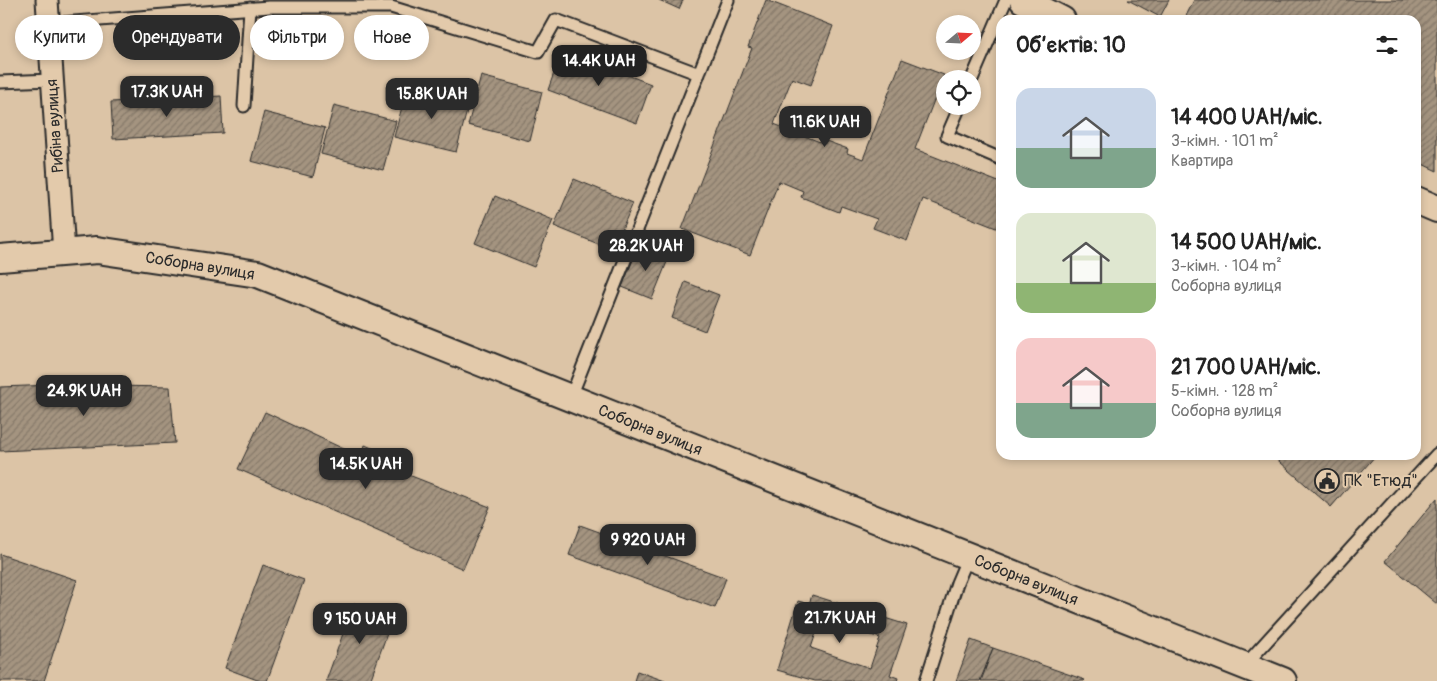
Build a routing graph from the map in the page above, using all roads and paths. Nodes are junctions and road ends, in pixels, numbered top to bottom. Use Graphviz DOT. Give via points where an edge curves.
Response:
graph roads {
  1 [pos="47,0"];
  2 [pos="199,0"];
  3 [pos="728,0"];
  4 [pos="1006,0"];
  5 [pos="1023,0"];
  6 [pos="250,8"];
  7 [pos="200,12"];
  8 [pos="48,15"];
  9 [pos="1000,15"];
  10 [pos="1052,15"];
  11 [pos="103,20"];
  12 [pos="996,23"];
  13 [pos="51,60"];
  14 [pos="976,70"];
  15 [pos="698,74"];
  16 [pos="52,80"];
  17 [pos="0,82"];
  18 [pos="244,106"];
  19 [pos="956,115"];
  20 [pos="996,157"];
  21 [pos="1421,202"];
  22 [pos="1437,210"];
  23 [pos="64,253"];
  24 [pos="0,258"];
  25 [pos="570,399"];
  26 [pos="1437,454"];
  27 [pos="968,556"];
  28 [pos="1244,666"];
  29 [pos="926,681"];
  30 [pos="1284,681"];
  1 -- 8 [label="street, Рибіна вулиця"];
  2 -- 7 [label="lane"];
  3 -- 15 [label="lane"];
  4 -- 9 [label="lane"];
  5 -- 10 [label="street"];
  6 -- 7 [label="lane"];
  6 -- 15 [label="lane" via="390,7 538,52 556,20"];
  6 -- 18 [label="lane"];
  7 -- 11 [label="lane"];
  12 -- 14 [label="lane"];
  13 -- 16 [label="street, Рибіна вулиця"];
  15 -- 25 [label="lane"];
  16 -- 17 [label="lane"];
  16 -- 23 [label="street, Рибіна вулиця"];
  19 -- 20 [label="lane" via="947,136"];
  21 -- 22 [label="street"];
  23 -- 24 [label="street, Соборна вулиця"];
  23 -- 25 [label="street, Соборна вулиця" via="97,250 258,274"];
  25 -- 27 [label="street, Соборна вулиця"];
  26 -- 28 [label="lane"];
  27 -- 28 [label="street, Соборна вулиця"];
  27 -- 29 [label="lane"];
  28 -- 30 [label="street, Соборна вулиця"];
}
